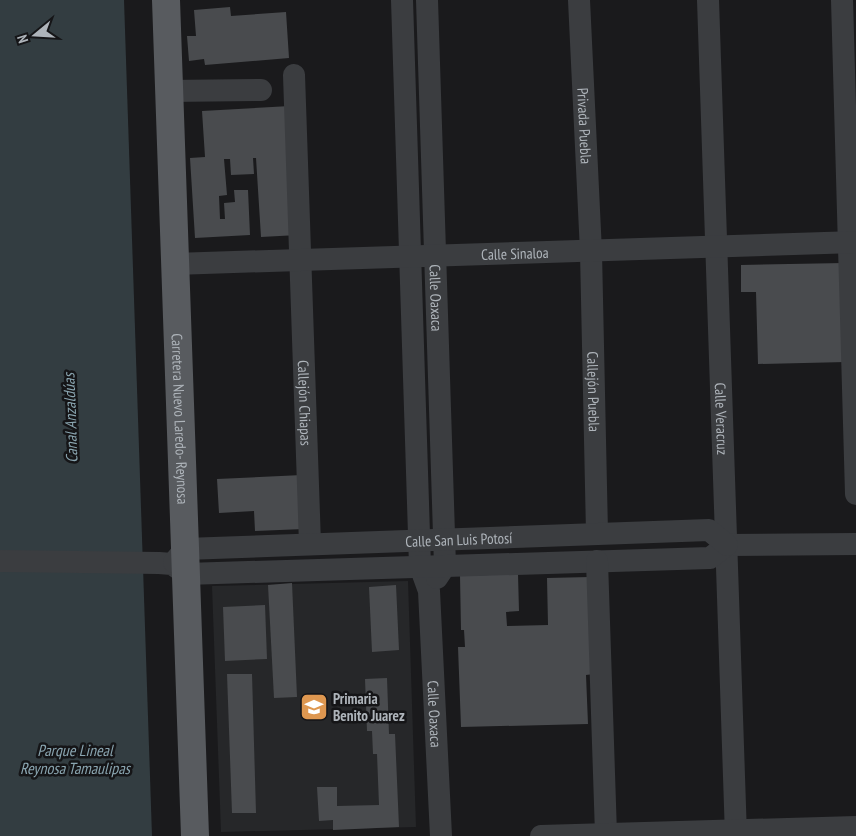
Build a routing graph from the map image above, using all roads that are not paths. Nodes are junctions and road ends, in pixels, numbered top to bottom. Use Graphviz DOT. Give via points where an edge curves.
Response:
graph roads {
  1 [pos="166,0"];
  2 [pos="402,0"];
  3 [pos="427,0"];
  4 [pos="579,0"];
  5 [pos="708,0"];
  6 [pos="842,0"];
  7 [pos="294,76"];
  8 [pos="261,90"];
  9 [pos="168,91"];
  10 [pos="852,243"];
  11 [pos="717,247"];
  12 [pos="591,252"];
  13 [pos="436,257"];
  14 [pos="410,258"];
  15 [pos="301,261"];
  16 [pos="174,264"];
  17 [pos="856,494"];
  18 [pos="597,533"];
  19 [pos="443,538"];
  20 [pos="419,539"];
  21 [pos="310,544"];
  22 [pos="856,544"];
  23 [pos="727,545"];
  24 [pos="0,561"];
  25 [pos="597,561"];
  26 [pos="175,563"];
  27 [pos="420,566"];
  28 [pos="445,566"];
  29 [pos="429,592"];
  30 [pos="856,827"];
  31 [pos="736,832"];
  32 [pos="606,834"];
  33 [pos="195,836"];
  34 [pos="441,836"];
  35 [pos="541,836"];
  1 -- 9 [label="main road, Carretera Nuevo Laredo- Reynosa"];
  2 -- 14 [label="street, Calle Oaxaca"];
  3 -- 13 [label="street, Calle Oaxaca"];
  4 -- 12 [label="street, Privada Puebla"];
  5 -- 11 [label="street, Calle Veracruz"];
  6 -- 10 [label="street"];
  7 -- 15 [label="street, Callejón Chiapas"];
  8 -- 9 [label="street"];
  9 -- 16 [label="main road, Carretera Nuevo Laredo- Reynosa"];
  10 -- 11 [label="street, Calle Sinaloa"];
  10 -- 17 [label="street"];
  11 -- 12 [label="street, Calle Sinaloa"];
  11 -- 23 [label="street, Calle Veracruz"];
  12 -- 13 [label="street, Calle Sinaloa"];
  12 -- 18 [label="street, Callejón Puebla"];
  13 -- 14 [label="street, Calle Sinaloa"];
  13 -- 19 [label="street, Calle Oaxaca"];
  14 -- 15 [label="street, Calle Sinaloa"];
  14 -- 20 [label="street, Calle Oaxaca"];
  15 -- 16 [label="street, Calle Sinaloa"];
  15 -- 21 [label="street, Callejón Chiapas"];
  16 -- 26 [label="main road, Carretera Nuevo Laredo- Reynosa"];
  18 -- 19 [label="street, Calle San Luis Potosí"];
  18 -- 23 [label="street, Calle San Luis Potosí" via="708,530"];
  19 -- 20 [label="street, Calle San Luis Potosí"];
  19 -- 28 [label="street, Calle Oaxaca"];
  20 -- 21 [label="street, Calle San Luis Potosí"];
  20 -- 27 [label="street, Calle Oaxaca"];
  21 -- 26 [label="street, Calle San Luis Potosí"];
  22 -- 23 [label="street"];
  23 -- 25 [label="street, Calle San Luis Potosí" via="710,558"];
  23 -- 31 [label="street, Calle Veracruz"];
  24 -- 26 [label="street, Calle San Luis Potosí"];
  25 -- 28 [label="street, Calle San Luis Potosí"];
  25 -- 32 [label="street"];
  26 -- 27 [label="street, Calle San Luis Potosí"];
  26 -- 33 [label="main road, Carretera Nuevo Laredo- Reynosa"];
  27 -- 28 [label="street, Calle San Luis Potosí"];
  27 -- 29 [label="street, Calle Oaxaca"];
  28 -- 29 [label="street"];
  29 -- 34 [label="street, Calle Oaxaca"];
  30 -- 31 [label="street"];
  31 -- 32 [label="street"];
  32 -- 35 [label="street"];
}
